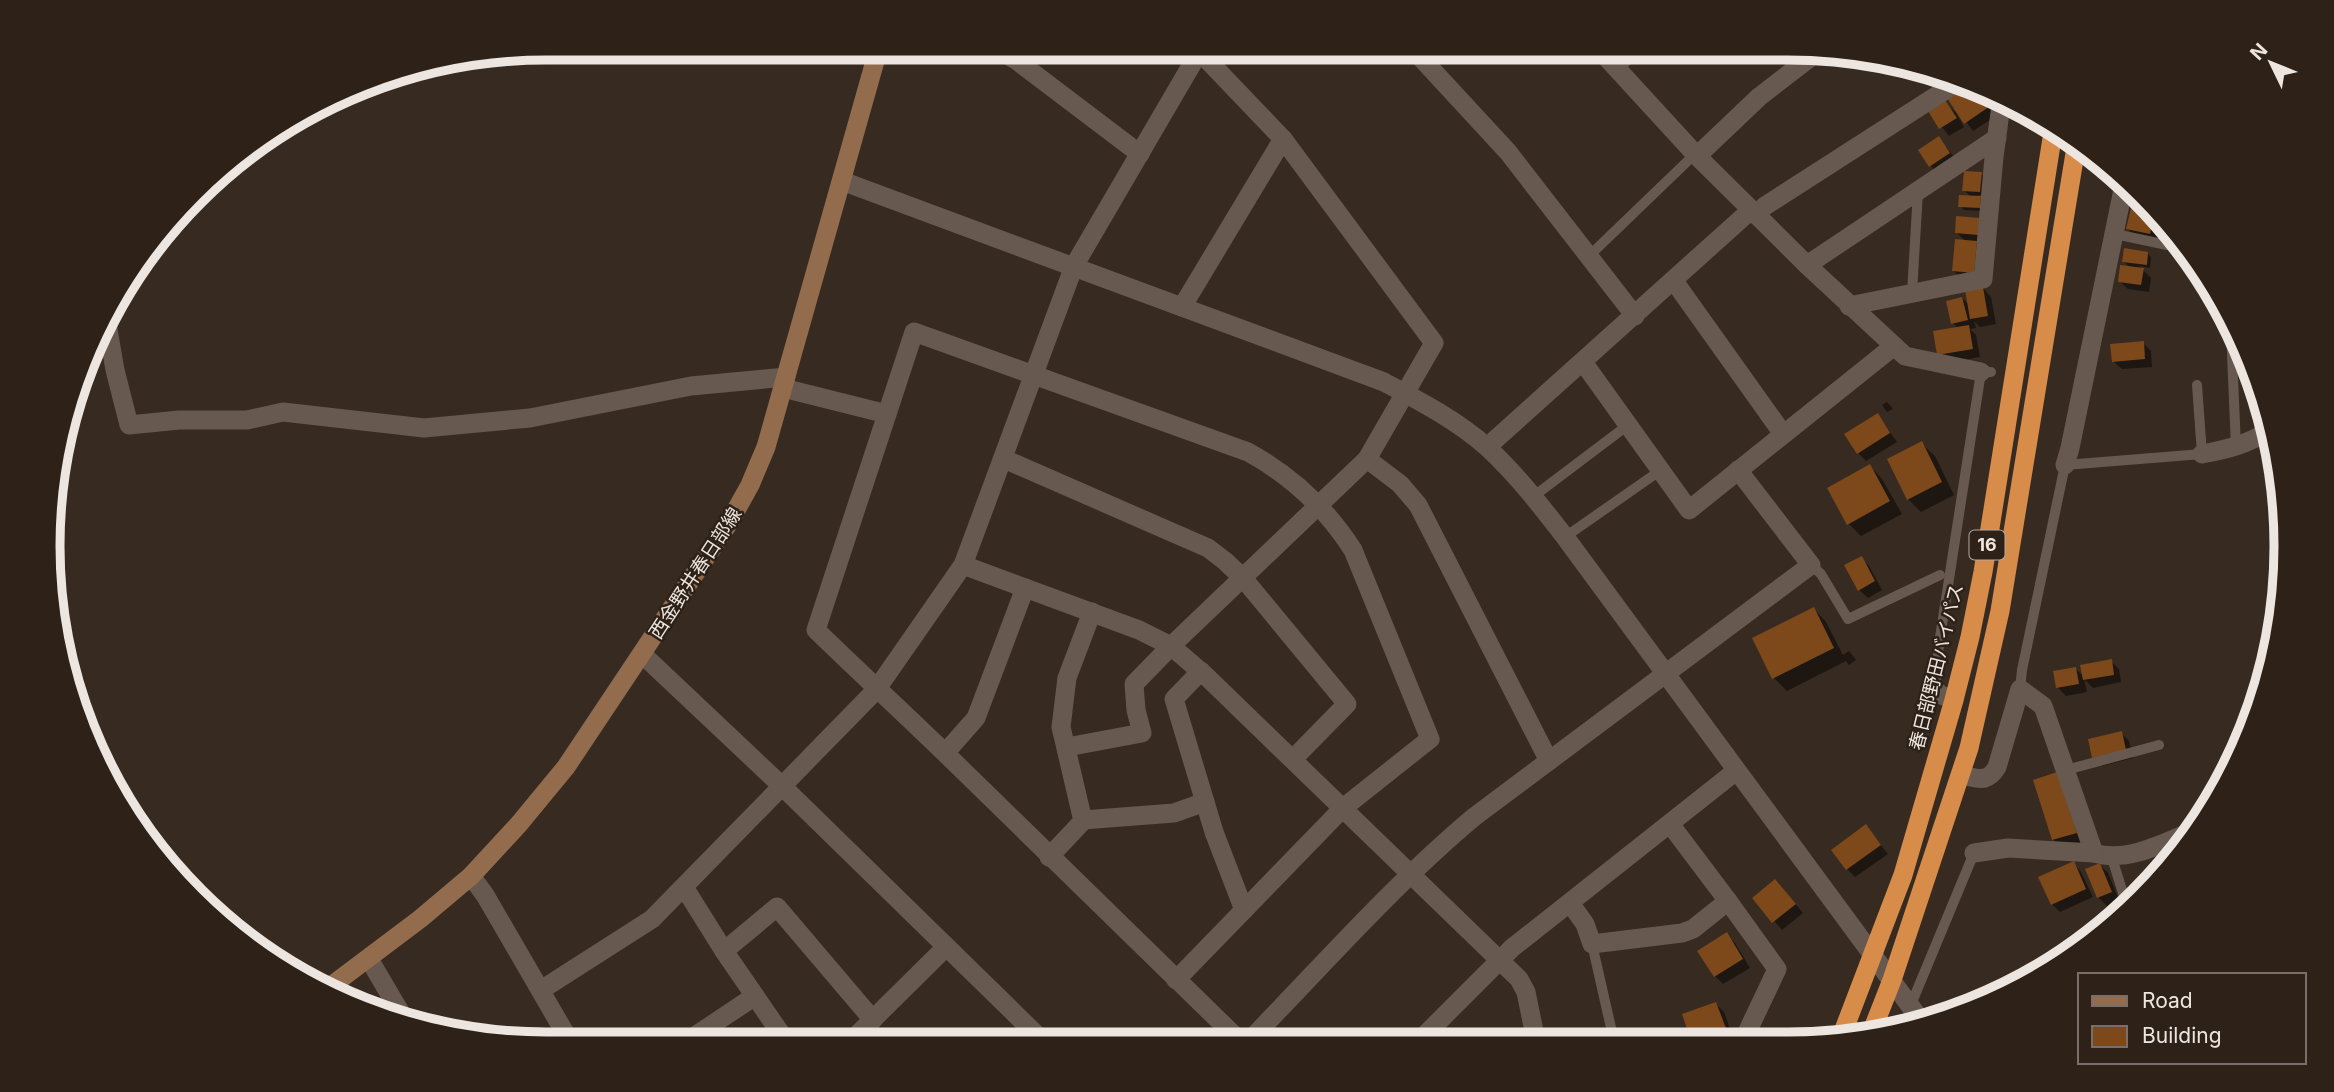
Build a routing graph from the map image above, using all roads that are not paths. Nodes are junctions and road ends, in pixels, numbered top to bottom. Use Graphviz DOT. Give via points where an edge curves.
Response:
graph roads {
  1 [pos="874,60"];
  2 [pos="1016,60"];
  3 [pos="1193,60"];
  4 [pos="1209,60"];
  5 [pos="1423,60"];
  6 [pos="1609,60"];
  7 [pos="1621,60"];
  8 [pos="1806,61"];
  9 [pos="1615,66"];
  10 [pos="1950,87"];
  11 [pos="2001,109"];
  12 [pos="2052,137"];
  13 [pos="1997,138"];
  14 [pos="1283,139"];
  15 [pos="2075,153"];
  16 [pos="1140,154"];
  17 [pos="1696,155"];
  18 [pos="842,181"];
  19 [pos="1918,191"];
  20 [pos="2123,193"];
  21 [pos="1754,213"];
  22 [pos="2115,234"];
  23 [pos="2167,245"];
  24 [pos="1589,256"];
  25 [pos="1807,265"];
  26 [pos="1074,266"];
  27 [pos="1674,281"];
  28 [pos="1912,293"];
  29 [pos="1849,306"];
  30 [pos="1182,307"];
  31 [pos="1635,316"];
  32 [pos="109,334"];
  33 [pos="1894,346"];
  34 [pos="2232,348"];
  35 [pos="1583,362"];
  36 [pos="1986,372"];
  37 [pos="1032,376"];
  38 [pos="785,382"];
  39 [pos="2197,385"];
  40 [pos="1405,393"];
  41 [pos="887,414"];
  42 [pos="1628,425"];
  43 [pos="1783,433"];
  44 [pos="2262,436"];
  45 [pos="1487,447"];
  46 [pos="2236,448"];
  47 [pos="2202,454"];
  48 [pos="1004,458"];
  49 [pos="1367,459"];
  50 [pos="2065,465"];
  51 [pos="1661,470"];
  52 [pos="1738,470"];
  53 [pos="1534,496"];
  54 [pos="1319,506"];
  55 [pos="1566,537"];
  56 [pos="963,565"];
  57 [pos="1811,565"];
  58 [pos="1940,575"];
  59 [pos="1243,578"];
  60 [pos="1025,588"];
  61 [pos="1092,612"];
  62 [pos="1171,646"];
  63 [pos="642,654"];
  64 [pos="1201,671"];
  65 [pos="1666,674"];
  66 [pos="2020,689"];
  67 [pos="876,690"];
  68 [pos="1935,690"];
  69 [pos="1954,700"];
  70 [pos="2159,745"];
  71 [pos="1067,747"];
  72 [pos="945,753"];
  73 [pos="1293,759"];
  74 [pos="1549,761"];
  75 [pos="2066,770"];
  76 [pos="1736,771"];
  77 [pos="1961,775"];
  78 [pos="783,787"];
  79 [pos="1205,803"];
  80 [pos="1343,808"];
  81 [pos="1083,820"];
  82 [pos="1670,824"];
  83 [pos="2177,838"];
  84 [pos="1974,853"];
  85 [pos="2103,855"];
  86 [pos="1049,857"];
  87 [pos="1410,873"];
  88 [pos="471,876"];
  89 [pos="684,887"];
  90 [pos="2123,898"];
  91 [pos="1728,901"];
  92 [pos="1570,903"];
  93 [pos="1244,910"];
  94 [pos="1592,944"];
  95 [pos="946,947"];
  96 [pos="724,951"];
  97 [pos="1874,954"];
  98 [pos="1500,958"];
  99 [pos="369,959"];
  100 [pos="1176,980"];
  101 [pos="1892,980"];
  102 [pos="335,984"];
  103 [pos="541,990"];
  104 [pos="755,996"];
  105 [pos="399,1010"];
  106 [pos="1916,1014"];
  107 [pos="873,1020"];
  108 [pos="1875,1024"];
  109 [pos="1845,1029"];
  110 [pos="565,1032"];
  111 [pos="701,1032"];
  112 [pos="780,1032"];
  113 [pos="860,1032"];
  114 [pos="1034,1032"];
  115 [pos="1231,1032"];
  116 [pos="1258,1032"];
  117 [pos="1428,1032"];
  118 [pos="1534,1032"];
  119 [pos="1613,1032"];
  120 [pos="1747,1032"];
  1 -- 18 [label="main road, 西金野井春日部線"];
  2 -- 16 [label="street"];
  3 -- 16 [label="street"];
  4 -- 14 [label="street"];
  5 -- 24 [label="street" via="1508,152"];
  6 -- 9 [label="street"];
  7 -- 9 [label="street"];
  8 -- 17 [label="street"];
  9 -- 17 [label="street"];
  10 -- 21 [label="street"];
  11 -- 13 [label="street"];
  12 -- 69 [label="highway, 春日部野田バイパス / 16" via="1983,572"];
  13 -- 19 [label="street"];
  13 -- 28 [label="street" via="1983,279"];
  14 -- 30 [label="street"];
  14 -- 40 [label="street" via="1434,343"];
  15 -- 77 [label="highway, 16" via="2000,611"];
  16 -- 26 [label="street"];
  17 -- 21 [label="street"];
  17 -- 24 [label="lane"];
  18 -- 26 [label="street"];
  18 -- 38 [label="main road, 西金野井春日部線"];
  19 -- 25 [label="street"];
  19 -- 28 [label="lane"];
  20 -- 22 [label="street"];
  21 -- 25 [label="street"];
  21 -- 27 [label="street"];
  22 -- 23 [label="lane"];
  22 -- 50 [label="street" via="2075,382"];
  24 -- 31 [label="street"];
  25 -- 29 [label="street"];
  26 -- 30 [label="street"];
  26 -- 37 [label="street"];
  27 -- 31 [label="street"];
  27 -- 43 [label="street"];
  28 -- 29 [label="street"];
  29 -- 33 [label="street"];
  30 -- 40 [label="street"];
  31 -- 35 [label="street"];
  32 -- 38 [label="street" via="129,425 247,419 283,412 424,428 530,418 691,386"];
  33 -- 36 [label="street" via="1905,356"];
  33 -- 43 [label="street"];
  34 -- 46 [label="lane"];
  35 -- 42 [label="street"];
  35 -- 45 [label="street"];
  36 -- 68 [label="lane" via="1938,644"];
  37 -- 41 [label="street" via="914,332"];
  37 -- 48 [label="street"];
  37 -- 54 [label="street" via="1248,452 1294,481"];
  38 -- 41 [label="street"];
  38 -- 63 [label="main road, 西金野井春日部線" via="750,485"];
  39 -- 47 [label="lane"];
  40 -- 45 [label="street"];
  40 -- 49 [label="street"];
  41 -- 67 [label="street" via="816,629"];
  42 -- 51 [label="street"];
  42 -- 53 [label="lane"];
  43 -- 52 [label="street"];
  44 -- 46 [label="street"];
  45 -- 53 [label="street"];
  46 -- 47 [label="street"];
  47 -- 50 [label="lane"];
  48 -- 56 [label="street"];
  48 -- 59 [label="street" via="1208,548"];
  49 -- 54 [label="street"];
  49 -- 74 [label="street" via="1418,505"];
  50 -- 66 [label="lane"];
  51 -- 52 [label="street" via="1689,510"];
  51 -- 55 [label="lane"];
  52 -- 57 [label="street"];
  53 -- 55 [label="street"];
  54 -- 59 [label="street"];
  54 -- 80 [label="street" via="1353,550 1430,739"];
  55 -- 65 [label="street"];
  56 -- 60 [label="street"];
  56 -- 67 [label="street"];
  57 -- 58 [label="lane" via="1849,619"];
  57 -- 65 [label="street"];
  59 -- 62 [label="street"];
  59 -- 73 [label="street" via="1347,704"];
  60 -- 61 [label="street"];
  60 -- 72 [label="street" via="976,718"];
  61 -- 62 [label="street"];
  61 -- 71 [label="street" via="1067,678 1061,727"];
  62 -- 64 [label="street"];
  62 -- 71 [label="street" via="1134,684 1142,733"];
  63 -- 78 [label="street"];
  63 -- 88 [label="main road, 西金野井春日部線" via="566,767"];
  64 -- 73 [label="street"];
  64 -- 79 [label="street" via="1174,699"];
  65 -- 74 [label="street"];
  65 -- 76 [label="street"];
  66 -- 75 [label="street" via="2043,706"];
  66 -- 77 [label="street" via="1992,776"];
  67 -- 72 [label="street"];
  67 -- 78 [label="street"];
  68 -- 69 [label="street"];
  69 -- 97 [label="highway, 春日部野田バイパス / 16" via="1903,875"];
  70 -- 75 [label="lane"];
  71 -- 81 [label="street"];
  72 -- 86 [label="street"];
  73 -- 80 [label="street"];
  74 -- 87 [label="street"];
  75 -- 85 [label="street"];
  76 -- 82 [label="street"];
  76 -- 97 [label="street"];
  77 -- 101 [label="highway, 16"];
  78 -- 89 [label="street"];
  78 -- 95 [label="street"];
  79 -- 81 [label="street" via="1174,813"];
  79 -- 93 [label="street"];
  80 -- 87 [label="street"];
  80 -- 93 [label="street"];
  81 -- 86 [label="street"];
  82 -- 91 [label="street"];
  82 -- 92 [label="street"];
  83 -- 85 [label="street"];
  84 -- 85 [label="street" via="2008,848"];
  84 -- 106 [label="lane"];
  85 -- 90 [label="lane"];
  86 -- 100 [label="street"];
  87 -- 98 [label="street"];
  87 -- 116 [label="street"];
  88 -- 99 [label="main road, 西金野井春日部線"];
  88 -- 103 [label="street"];
  89 -- 96 [label="street"];
  89 -- 103 [label="street" via="652,919"];
  91 -- 94 [label="street" via="1682,933"];
  91 -- 120 [label="street" via="1777,969"];
  92 -- 94 [label="street"];
  92 -- 98 [label="street"];
  93 -- 100 [label="street"];
  94 -- 119 [label="lane"];
  95 -- 107 [label="street"];
  95 -- 114 [label="street"];
  96 -- 104 [label="street"];
  96 -- 107 [label="street" via="778,907"];
  97 -- 101 [label="street"];
  97 -- 109 [label="highway, 春日部野田バイパス / 16"];
  98 -- 117 [label="street"];
  98 -- 118 [label="street" via="1526,992"];
  99 -- 102 [label="main road, 西金野井春日部線"];
  99 -- 105 [label="street"];
  100 -- 115 [label="street"];
  101 -- 106 [label="street"];
  101 -- 108 [label="highway, 16"];
  103 -- 110 [label="street"];
  104 -- 111 [label="street"];
  104 -- 112 [label="street"];
  107 -- 113 [label="street"];
}
